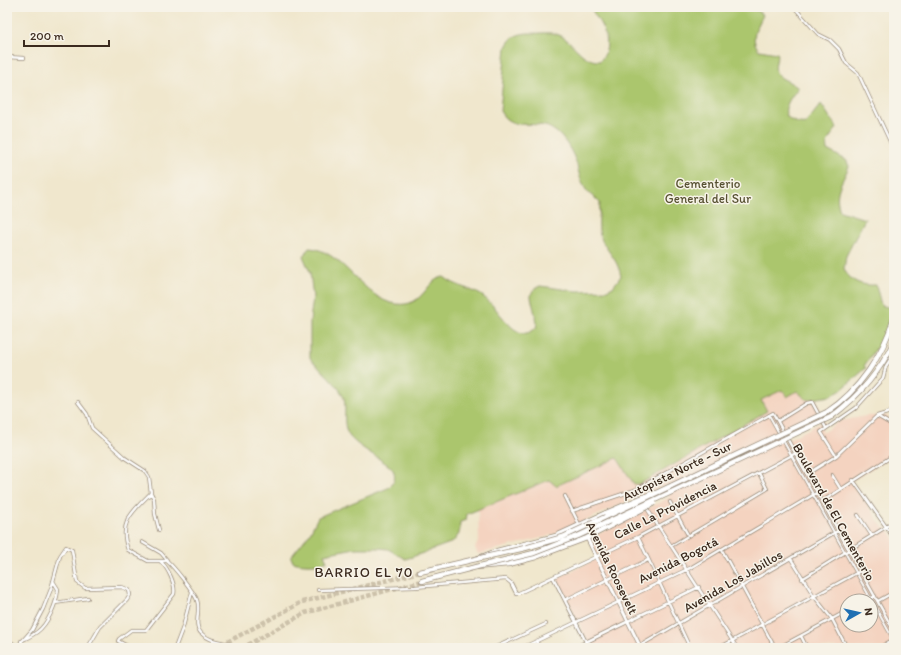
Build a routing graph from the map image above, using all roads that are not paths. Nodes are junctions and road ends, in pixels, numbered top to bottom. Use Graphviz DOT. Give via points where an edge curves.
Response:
graph roads {
  1 [pos="794,7"];
  2 [pos="7,57"];
  3 [pos="24,58"];
  4 [pos="894,150"];
  5 [pos="894,318"];
  6 [pos="894,341"];
  7 [pos="894,354"];
  8 [pos="78,402"];
  9 [pos="894,411"];
  10 [pos="769,415"];
  11 [pos="877,416"];
  12 [pos="778,421"];
  13 [pos="894,426"];
  14 [pos="826,428"];
  15 [pos="796,453"];
  16 [pos="792,455"];
  17 [pos="894,455"];
  18 [pos="836,456"];
  19 [pos="759,473"];
  20 [pos="807,474"];
  21 [pos="832,476"];
  22 [pos="852,480"];
  23 [pos="671,486"];
  24 [pos="840,488"];
  25 [pos="635,490"];
  26 [pos="818,492"];
  27 [pos="151,493"];
  28 [pos="814,494"];
  29 [pos="565,496"];
  30 [pos="662,497"];
  31 [pos="823,501"];
  32 [pos="670,502"];
  33 [pos="572,511"];
  34 [pos="677,515"];
  35 [pos="858,515"];
  36 [pos="894,522"];
  37 [pos="580,526"];
  38 [pos="658,526"];
  39 [pos="887,527"];
  40 [pos="159,530"];
  41 [pos="839,530"];
  42 [pos="834,533"];
  43 [pos="688,535"];
  44 [pos="872,536"];
  45 [pos="638,537"];
  46 [pos="587,538"];
  47 [pos="894,538"];
  48 [pos="142,542"];
  49 [pos="671,546"];
  50 [pos="722,550"];
  51 [pos="850,550"];
  52 [pos="846,552"];
  53 [pos="595,556"];
  54 [pos="476,559"];
  55 [pos="791,559"];
  56 [pos="648,560"];
  57 [pos="168,561"];
  58 [pos="161,562"];
  59 [pos="476,567"];
  60 [pos="687,570"];
  61 [pos="862,570"];
  62 [pos="420,572"];
  63 [pos="857,572"];
  64 [pos="553,577"];
  65 [pos="802,579"];
  66 [pos="606,580"];
  67 [pos="53,581"];
  68 [pos="422,581"];
  69 [pos="659,582"];
  70 [pos="742,586"];
  71 [pos="698,587"];
  72 [pos="318,590"];
  73 [pos="192,592"];
  74 [pos="894,592"];
  75 [pos="868,593"];
  76 [pos="874,593"];
  77 [pos="814,596"];
  78 [pos="88,598"];
  79 [pos="565,600"];
  80 [pos="879,600"];
  81 [pos="617,602"];
  82 [pos="668,602"];
  83 [pos="55,603"];
  84 [pos="879,603"];
  85 [pos="710,605"];
  86 [pos="879,612"];
  87 [pos="839,615"];
  88 [pos="832,619"];
  89 [pos="576,622"];
  90 [pos="627,622"];
  91 [pos="546,624"];
  92 [pos="679,624"];
  93 [pos="762,625"];
  94 [pos="894,631"];
  95 [pos="800,636"];
  96 [pos="894,639"];
  97 [pos="7,641"];
  98 [pos="21,641"];
  99 [pos="536,641"];
  100 [pos="732,641"];
  101 [pos="586,642"];
  102 [pos="16,647"];
  103 [pos="640,647"];
  104 [pos="23,648"];
  105 [pos="91,648"];
  106 [pos="131,648"];
  107 [pos="175,648"];
  108 [pos="238,648"];
  109 [pos="494,648"];
  110 [pos="522,648"];
  111 [pos="540,648"];
  112 [pos="574,648"];
  113 [pos="589,648"];
  114 [pos="636,648"];
  115 [pos="690,648"];
  116 [pos="719,648"];
  117 [pos="737,648"];
  118 [pos="775,648"];
  119 [pos="778,648"];
  120 [pos="807,648"];
  121 [pos="847,648"];
  122 [pos="879,648"];
  1 -- 4 [label="street" via="818,34 830,40 839,49 846,63 859,74"];
  2 -- 3 [label="street"];
  5 -- 23 [label="highway, Autopista Norte - Sur, bridge" via="885,343 869,371 842,401 827,412"];
  6 -- 30 [label="highway, Autopista Norte - Sur, bridge" via="882,366 866,386 831,417"];
  7 -- 14 [label="street" via="886,366 883,378 856,408"];
  8 -- 27 [label="street" via="87,414 92,428 125,458 145,471 149,477"];
  9 -- 11 [label="street"];
  10 -- 12 [label="street" via="773,413"];
  10 -- 16 [label="street, Boulevard de El Cementerio"];
  10 -- 25 [label="street"];
  11 -- 13 [label="street"];
  11 -- 18 [label="street"];
  12 -- 14 [label="street" via="812,402"];
  12 -- 15 [label="street"];
  14 -- 18 [label="street" via="821,432"];
  15 -- 16 [label="street, Calle La Providencia"];
  15 -- 20 [label="street"];
  16 -- 19 [label="street, Calle La Providencia"];
  16 -- 28 [label="street, Boulevard de El Cementerio"];
  17 -- 22 [label="street"];
  18 -- 20 [label="street"];
  19 -- 34 [label="street, Calle La Providencia"];
  19 -- 43 [label="street" via="767,489"];
  20 -- 26 [label="street"];
  21 -- 24 [label="street"];
  22 -- 24 [label="street"];
  22 -- 39 [label="street"];
  23 -- 37 [label="highway, bridge" via="642,496"];
  23 -- 54 [label="highway, Autopista Norte - Sur, bridge" via="563,536"];
  24 -- 31 [label="street"];
  25 -- 33 [label="street"];
  25 -- 38 [label="street"];
  26 -- 28 [label="street, Avenida Bogotá"];
  26 -- 31 [label="street"];
  27 -- 40 [label="street"];
  27 -- 58 [label="street" via="126,521 125,542 128,550 137,556 148,561"];
  28 -- 42 [label="street, Boulevard de El Cementerio"];
  28 -- 50 [label="street, Avenida Bogotá"];
  29 -- 33 [label="street, Avenida Roosevelt"];
  30 -- 46 [label="highway, bridge"];
  30 -- 59 [label="highway, Autopista Norte - Sur, bridge" via="560,544"];
  31 -- 41 [label="street"];
  32 -- 34 [label="street"];
  33 -- 37 [label="street, Avenida Roosevelt"];
  34 -- 38 [label="street, Calle La Providencia"];
  34 -- 43 [label="street"];
  35 -- 44 [label="street"];
  36 -- 39 [label="street"];
  37 -- 46 [label="street, Avenida Roosevelt"];
  37 -- 54 [label="highway, bridge"];
  38 -- 45 [label="street, Calle La Providencia"];
  38 -- 49 [label="street"];
  39 -- 44 [label="street"];
  39 -- 47 [label="street"];
  41 -- 42 [label="street, Avenida Los Jabillos"];
  41 -- 51 [label="street"];
  42 -- 52 [label="street, Boulevard de El Cementerio"];
  42 -- 55 [label="street, Avenida Los Jabillos"];
  43 -- 49 [label="street"];
  44 -- 51 [label="street"];
  45 -- 53 [label="street, Calle La Providencia"];
  45 -- 56 [label="street"];
  46 -- 53 [label="street, Avenida Roosevelt"];
  46 -- 59 [label="highway, bridge" via="509,564"];
  48 -- 57 [label="street" via="161,553"];
  49 -- 60 [label="street"];
  50 -- 60 [label="street, Avenida Bogotá"];
  50 -- 70 [label="street"];
  51 -- 52 [label="street"];
  51 -- 61 [label="street"];
  52 -- 63 [label="street, Boulevard de El Cementerio"];
  52 -- 65 [label="street"];
  53 -- 64 [label="street, Calle La Providencia"];
  53 -- 66 [label="street, Avenida Roosevelt"];
  54 -- 62 [label="highway, Autopista Norte - Sur"];
  55 -- 65 [label="street"];
  55 -- 70 [label="street, Avenida Los Jabillos"];
  56 -- 66 [label="street"];
  56 -- 69 [label="street"];
  57 -- 58 [label="street"];
  57 -- 73 [label="street"];
  58 -- 106 [label="street" via="175,587 174,594 146,630 131,630 119,639 123,645"];
  59 -- 68 [label="highway, Autopista Norte - Sur"];
  60 -- 69 [label="street, Avenida Bogotá"];
  60 -- 71 [label="street"];
  61 -- 63 [label="street"];
  61 -- 76 [label="street"];
  63 -- 75 [label="street, Boulevard de El Cementerio"];
  63 -- 77 [label="street"];
  64 -- 72 [label="street, Calle La Providencia" via="519,593 516,593 506,579 415,587"];
  64 -- 79 [label="street"];
  65 -- 77 [label="street"];
  66 -- 79 [label="street"];
  66 -- 81 [label="street, Avenida Roosevelt"];
  67 -- 83 [label="street" via="58,589"];
  67 -- 98 [label="street" via="32,630"];
  67 -- 105 [label="street" via="60,556 66,546 72,550 77,582 85,588 122,587 129,590 127,600 96,631 90,644"];
  69 -- 81 [label="street, Avenida Bogotá"];
  69 -- 82 [label="street"];
  70 -- 85 [label="street, Avenida Los Jabillos"];
  70 -- 93 [label="street"];
  71 -- 82 [label="street"];
  71 -- 85 [label="street"];
  73 -- 107 [label="street"];
  73 -- 108 [label="street" via="198,601 200,632 210,639"];
  74 -- 80 [label="street"];
  77 -- 88 [label="street"];
  77 -- 93 [label="street"];
  78 -- 83 [label="street"];
  79 -- 89 [label="street"];
  81 -- 89 [label="street, Avenida Bogotá"];
  81 -- 90 [label="street, Avenida Roosevelt"];
  82 -- 90 [label="street"];
  82 -- 92 [label="street"];
  83 -- 98 [label="street" via="43,626"];
  84 -- 94 [label="street"];
  85 -- 92 [label="street, Avenida Los Jabillos"];
  85 -- 100 [label="street"];
  86 -- 96 [label="street, Boulevard de El Cementerio"];
  87 -- 88 [label="street"];
  88 -- 95 [label="street"];
  88 -- 121 [label="street"];
  89 -- 99 [label="street, Avenida Bogotá"];
  89 -- 101 [label="street"];
  90 -- 101 [label="street"];
  90 -- 103 [label="street, Avenida Roosevelt"];
  91 -- 109 [label="street"];
  92 -- 103 [label="street, Avenida Los Jabillos"];
  92 -- 115 [label="street"];
  93 -- 100 [label="street"];
  93 -- 118 [label="street"];
  95 -- 119 [label="street"];
  95 -- 120 [label="street"];
  96 -- 122 [label="street"];
  97 -- 102 [label="street"];
  98 -- 102 [label="street"];
  98 -- 104 [label="street"];
  99 -- 110 [label="street, Avenida Bogotá"];
  99 -- 111 [label="street"];
  100 -- 116 [label="street"];
  100 -- 117 [label="street"];
  101 -- 112 [label="street"];
  101 -- 113 [label="street"];
  103 -- 114 [label="street, Avenida Los Jabillos"];
}
